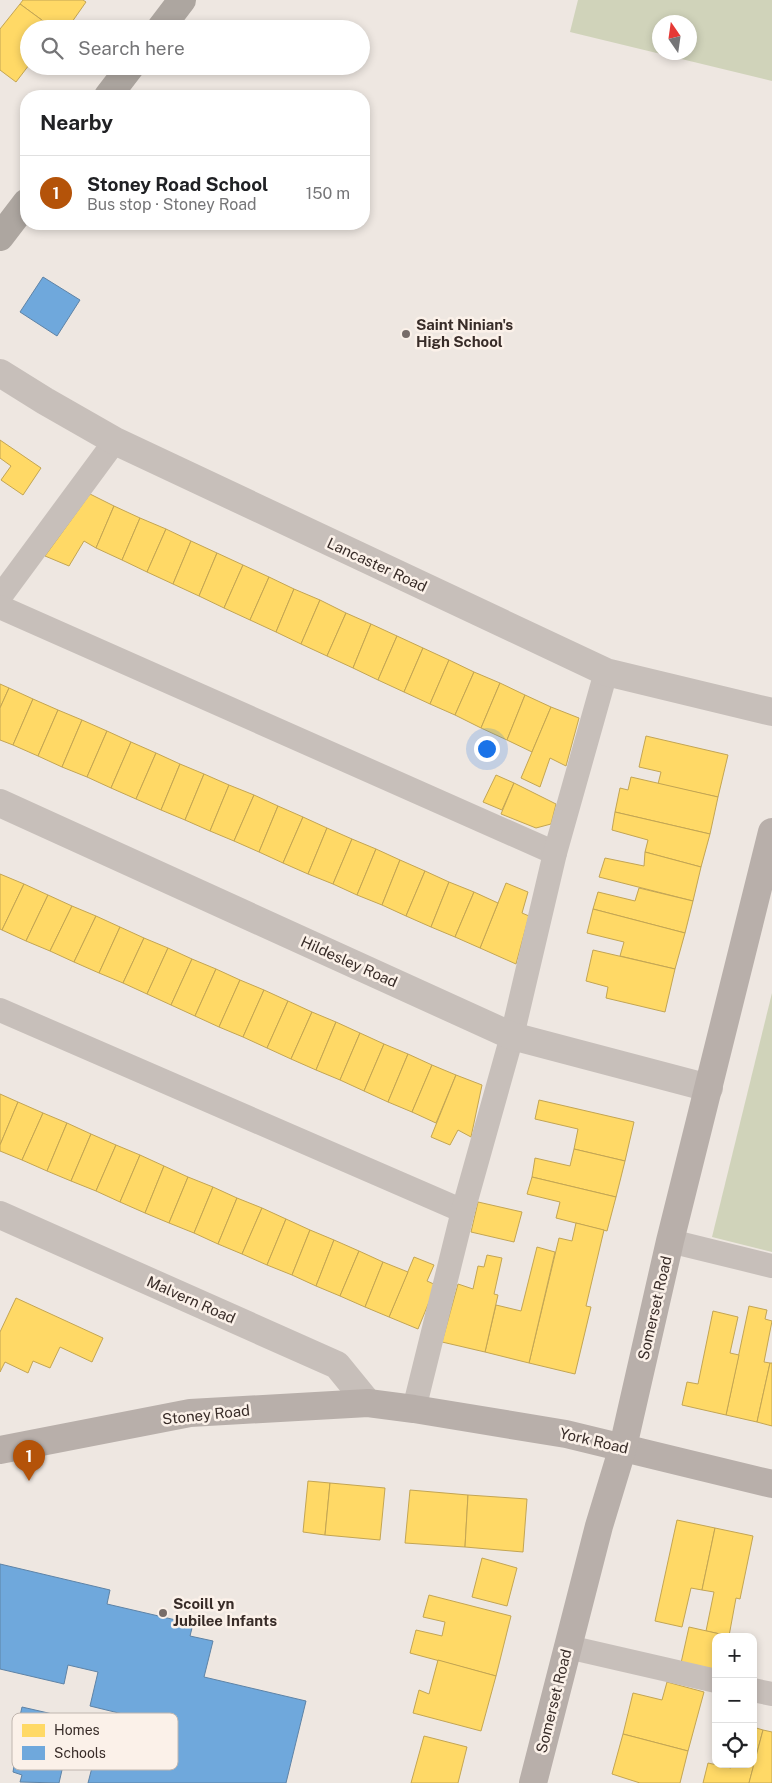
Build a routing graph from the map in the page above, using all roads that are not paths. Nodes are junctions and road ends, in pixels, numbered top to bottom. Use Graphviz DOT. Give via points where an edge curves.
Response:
graph roads {
  1 [pos="182,0"];
  2 [pos="167,20"];
  3 [pos="124,75"];
  4 [pos="113,90"];
  5 [pos="20,210"];
  6 [pos="0,237"];
  7 [pos="0,373"];
  8 [pos="115,441"];
  9 [pos="0,597"];
  10 [pos="0,607"];
  11 [pos="606,672"];
  12 [pos="772,712"];
  13 [pos="0,804"];
  14 [pos="772,832"];
  15 [pos="555,853"];
  16 [pos="0,1010"];
  17 [pos="512,1036"];
  18 [pos="710,1088"];
  19 [pos="463,1211"];
  20 [pos="0,1215"];
  21 [pos="670,1241"];
  22 [pos="772,1266"];
  23 [pos="368,1403"];
  24 [pos="414,1408"];
  25 [pos="623,1447"];
  26 [pos="0,1450"];
  27 [pos="772,1484"];
  28 [pos="568,1647"];
  29 [pos="712,1680"];
  30 [pos="757,1691"];
  31 [pos="772,1694"];
  32 [pos="533,1783"];
  1 -- 2 [label="highway"];
  3 -- 4 [label="highway"];
  5 -- 6 [label="highway"];
  7 -- 8 [label="street, Lancaster Road"];
  8 -- 9 [label="lane"];
  8 -- 11 [label="street, Lancaster Road"];
  10 -- 15 [label="lane"];
  11 -- 12 [label="street, Lancaster Road"];
  11 -- 15 [label="lane"];
  13 -- 17 [label="street, Hildesley Road"];
  14 -- 18 [label="main road, Somerset Road"];
  15 -- 17 [label="lane"];
  16 -- 19 [label="lane"];
  17 -- 18 [label="street, Hildesley Road"];
  17 -- 19 [label="lane"];
  18 -- 21 [label="main road, Somerset Road"];
  19 -- 24 [label="lane"];
  20 -- 23 [label="street, Malvern Road" via="336,1365"];
  21 -- 22 [label="lane"];
  21 -- 25 [label="main road, Somerset Road"];
  23 -- 24 [label="main road, Stoney Road"];
  23 -- 26 [label="main road, Stoney Road" via="190,1413"];
  24 -- 25 [label="main road, York Road"];
  25 -- 27 [label="main road, York Road"];
  25 -- 28 [label="main road, Somerset Road"];
  28 -- 29 [label="lane"];
  28 -- 32 [label="main road, Somerset Road"];
  30 -- 31 [label="lane"];
}
